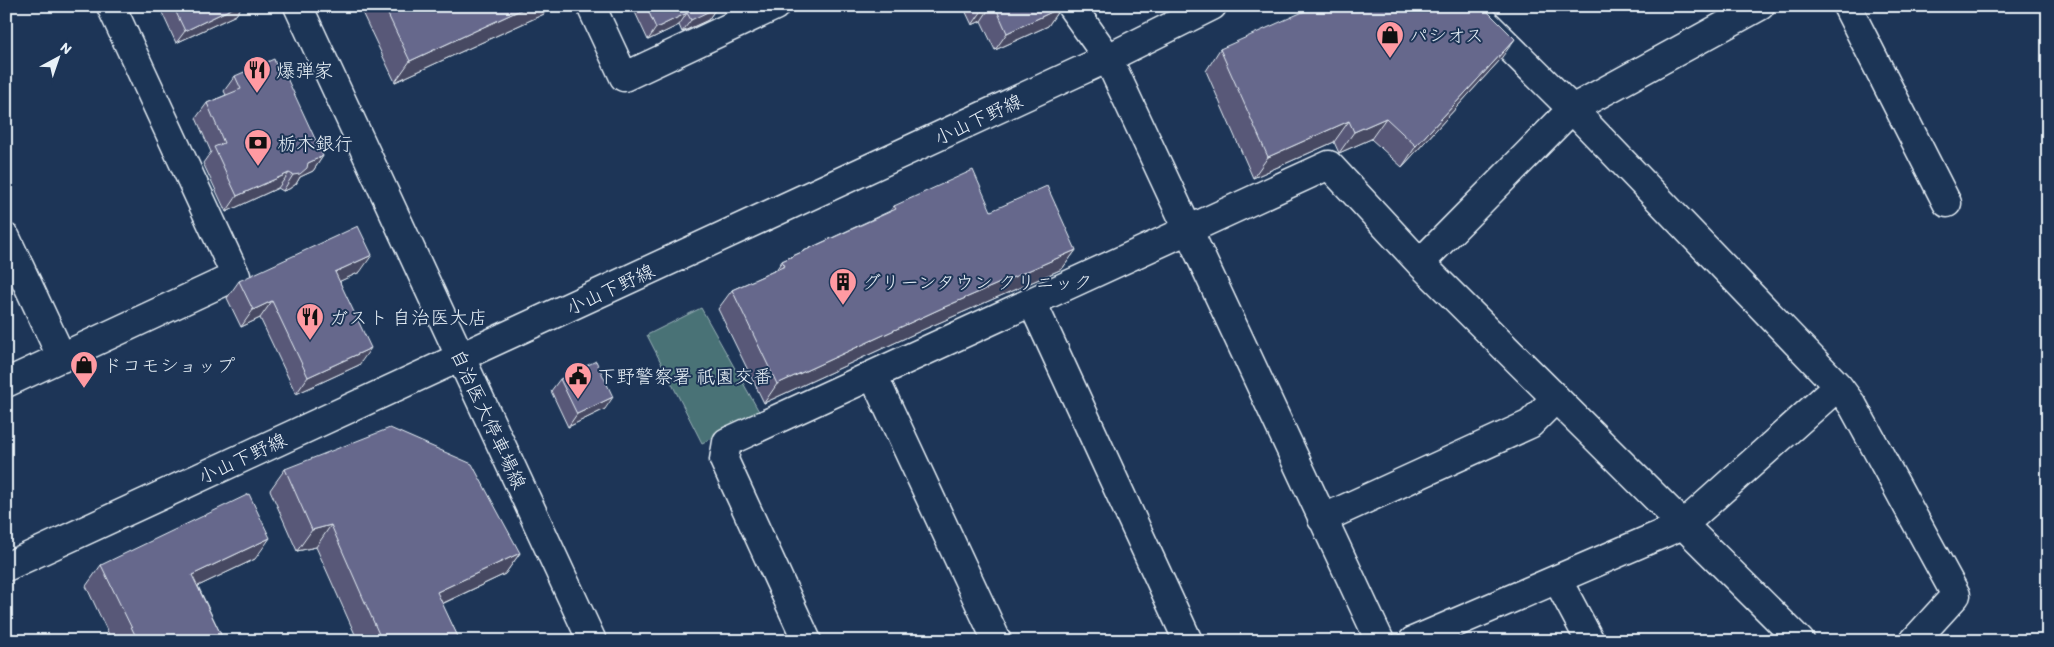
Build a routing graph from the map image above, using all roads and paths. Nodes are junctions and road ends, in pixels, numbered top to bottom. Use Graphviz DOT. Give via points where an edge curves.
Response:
graph roads {
  1 [pos="111,6"];
  2 [pos="298,6"];
  3 [pos="592,6"];
  4 [pos="774,6"];
  5 [pos="1071,6"];
  6 [pos="1212,6"];
  7 [pos="1468,6"];
  8 [pos="1760,6"];
  9 [pos="1847,6"];
  10 [pos="1108,58"];
  11 [pos="1572,109"];
  12 [pos="1947,203"];
  13 [pos="1189,230"];
  14 [pos="6,238"];
  15 [pos="1420,263"];
  16 [pos="1032,302"];
  17 [pos="62,358"];
  18 [pos="461,358"];
  19 [pos="873,375"];
  20 [pos="6,383"];
  21 [pos="1838,386"];
  22 [pos="1556,398"];
  23 [pos="1322,519"];
  24 [pos="1684,525"];
  25 [pos="6,567"];
  26 [pos="1557,579"];
  27 [pos="592,641"];
  28 [pos="807,641"];
  29 [pos="998,641"];
  30 [pos="1188,641"];
  31 [pos="1380,641"];
  32 [pos="1413,641"];
  33 [pos="1590,641"];
  34 [pos="1800,641"];
  35 [pos="1914,641"];
  1 -- 17 [label="street" via="236,276"];
  2 -- 18 [label="street, 自治医大停車場線"];
  3 -- 4 [label="street" via="624,77"];
  5 -- 10 [label="street"];
  6 -- 10 [label="street, 小山下野線"];
  7 -- 11 [label="street"];
  8 -- 11 [label="street"];
  9 -- 12 [label="street"];
  10 -- 13 [label="street"];
  10 -- 18 [label="street, 小山下野線"];
  11 -- 15 [label="street"];
  11 -- 21 [label="street"];
  13 -- 15 [label="street" via="1329,166"];
  13 -- 16 [label="street"];
  13 -- 23 [label="street"];
  14 -- 17 [label="street"];
  15 -- 22 [label="street"];
  16 -- 19 [label="street"];
  16 -- 30 [label="street"];
  17 -- 20 [label="street"];
  18 -- 25 [label="street, 小山下野線"];
  18 -- 27 [label="street, 自治医大停車場線"];
  19 -- 28 [label="street" via="727,442 724,460"];
  19 -- 29 [label="street"];
  21 -- 24 [label="street"];
  21 -- 35 [label="street" via="1853,406 1956,595"];
  22 -- 23 [label="street" via="1530,424"];
  22 -- 24 [label="street"];
  23 -- 31 [label="street"];
  24 -- 26 [label="street"];
  24 -- 34 [label="street"];
  26 -- 32 [label="street"];
  26 -- 33 [label="street"];
}
